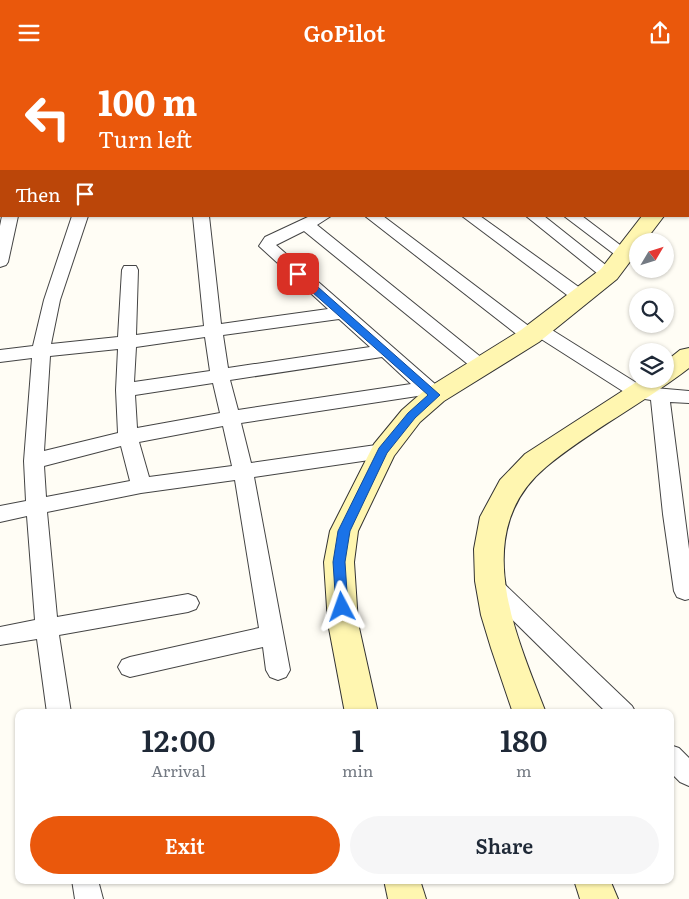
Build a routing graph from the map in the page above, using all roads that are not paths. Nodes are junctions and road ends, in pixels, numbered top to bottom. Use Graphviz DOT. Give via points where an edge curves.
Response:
graph roads {
  1 [pos="10,217"];
  2 [pos="80,217"];
  3 [pos="201,217"];
  4 [pos="374,217"];
  5 [pos="471,217"];
  6 [pos="536,217"];
  7 [pos="573,217"];
  8 [pos="652,217"];
  9 [pos="316,219"];
  10 [pos="1,256"];
  11 [pos="617,264"];
  12 [pos="130,270"];
  13 [pos="581,297"];
  14 [pos="342,313"];
  15 [pos="213,329"];
  16 [pos="542,336"];
  17 [pos="127,342"];
  18 [pos="385,351"];
  19 [pos="41,352"];
  20 [pos="689,355"];
  21 [pos="0,356"];
  22 [pos="481,366"];
  23 [pos="674,368"];
  24 [pos="220,375"];
  25 [pos="629,380"];
  26 [pos="650,388"];
  27 [pos="655,388"];
  28 [pos="664,388"];
  29 [pos="125,390"];
  30 [pos="431,392"];
  31 [pos="689,397"];
  32 [pos="231,418"];
  33 [pos="128,437"];
  34 [pos="382,451"];
  35 [pos="34,461"];
  36 [pos="243,471"];
  37 [pos="141,485"];
  38 [pos="36,507"];
  39 [pos="0,514"];
  40 [pos="488,582"];
  41 [pos="685,591"];
  42 [pos="188,603"];
  43 [pos="47,629"];
  44 [pos="272,635"];
  45 [pos="0,636"];
  46 [pos="130,667"];
  47 [pos="278,670"];
  48 [pos="57,709"];
  49 [pos="361,709"];
  50 [pos="529,709"];
  51 [pos="620,709"];
  52 [pos="674,760"];
  53 [pos="689,774"];
  54 [pos="86,884"];
  55 [pos="403,884"];
  56 [pos="593,884"];
  57 [pos="88,899"];
  58 [pos="407,899"];
  59 [pos="599,899"];
  1 -- 10 [label="street"];
  2 -- 19 [label="street" via="52,300"];
  3 -- 15 [label="street"];
  4 -- 16 [label="street"];
  5 -- 13 [label="street"];
  6 -- 11 [label="street"];
  7 -- 11 [label="street"];
  8 -- 11 [label="street"];
  9 -- 14 [label="street" via="271,240 267,246"];
  9 -- 22 [label="street"];
  11 -- 13 [label="street"];
  12 -- 17 [label="street"];
  13 -- 16 [label="street"];
  14 -- 15 [label="street"];
  14 -- 18 [label="street"];
  15 -- 17 [label="street"];
  15 -- 24 [label="street"];
  16 -- 22 [label="street"];
  16 -- 25 [label="street" via="612,376"];
  17 -- 19 [label="street"];
  17 -- 29 [label="street"];
  18 -- 24 [label="street"];
  18 -- 30 [label="street"];
  19 -- 21 [label="street"];
  19 -- 35 [label="street"];
  20 -- 23 [label="street"];
  22 -- 30 [label="street"];
  24 -- 29 [label="street"];
  24 -- 32 [label="street"];
  26 -- 40 [label="street" via="534,462 506,491 492,521"];
  27 -- 41 [label="street"];
  28 -- 31 [label="street"];
  29 -- 33 [label="street"];
  30 -- 32 [label="street"];
  30 -- 34 [label="street"];
  32 -- 33 [label="street"];
  32 -- 36 [label="street"];
  33 -- 35 [label="street"];
  33 -- 37 [label="street"];
  34 -- 36 [label="street"];
  34 -- 49 [label="street" via="344,531 339,562 343,623"];
  35 -- 38 [label="street"];
  36 -- 37 [label="street"];
  36 -- 44 [label="street"];
  37 -- 38 [label="street"];
  38 -- 39 [label="street"];
  38 -- 43 [label="street"];
  40 -- 50 [label="street" via="502,635"];
  40 -- 51 [label="street"];
  42 -- 43 [label="street"];
  43 -- 45 [label="street"];
  43 -- 48 [label="street"];
  44 -- 46 [label="street"];
  44 -- 47 [label="street"];
  52 -- 53 [label="street"];
  54 -- 57 [label="street"];
  55 -- 58 [label="street"];
  56 -- 59 [label="street"];
}
